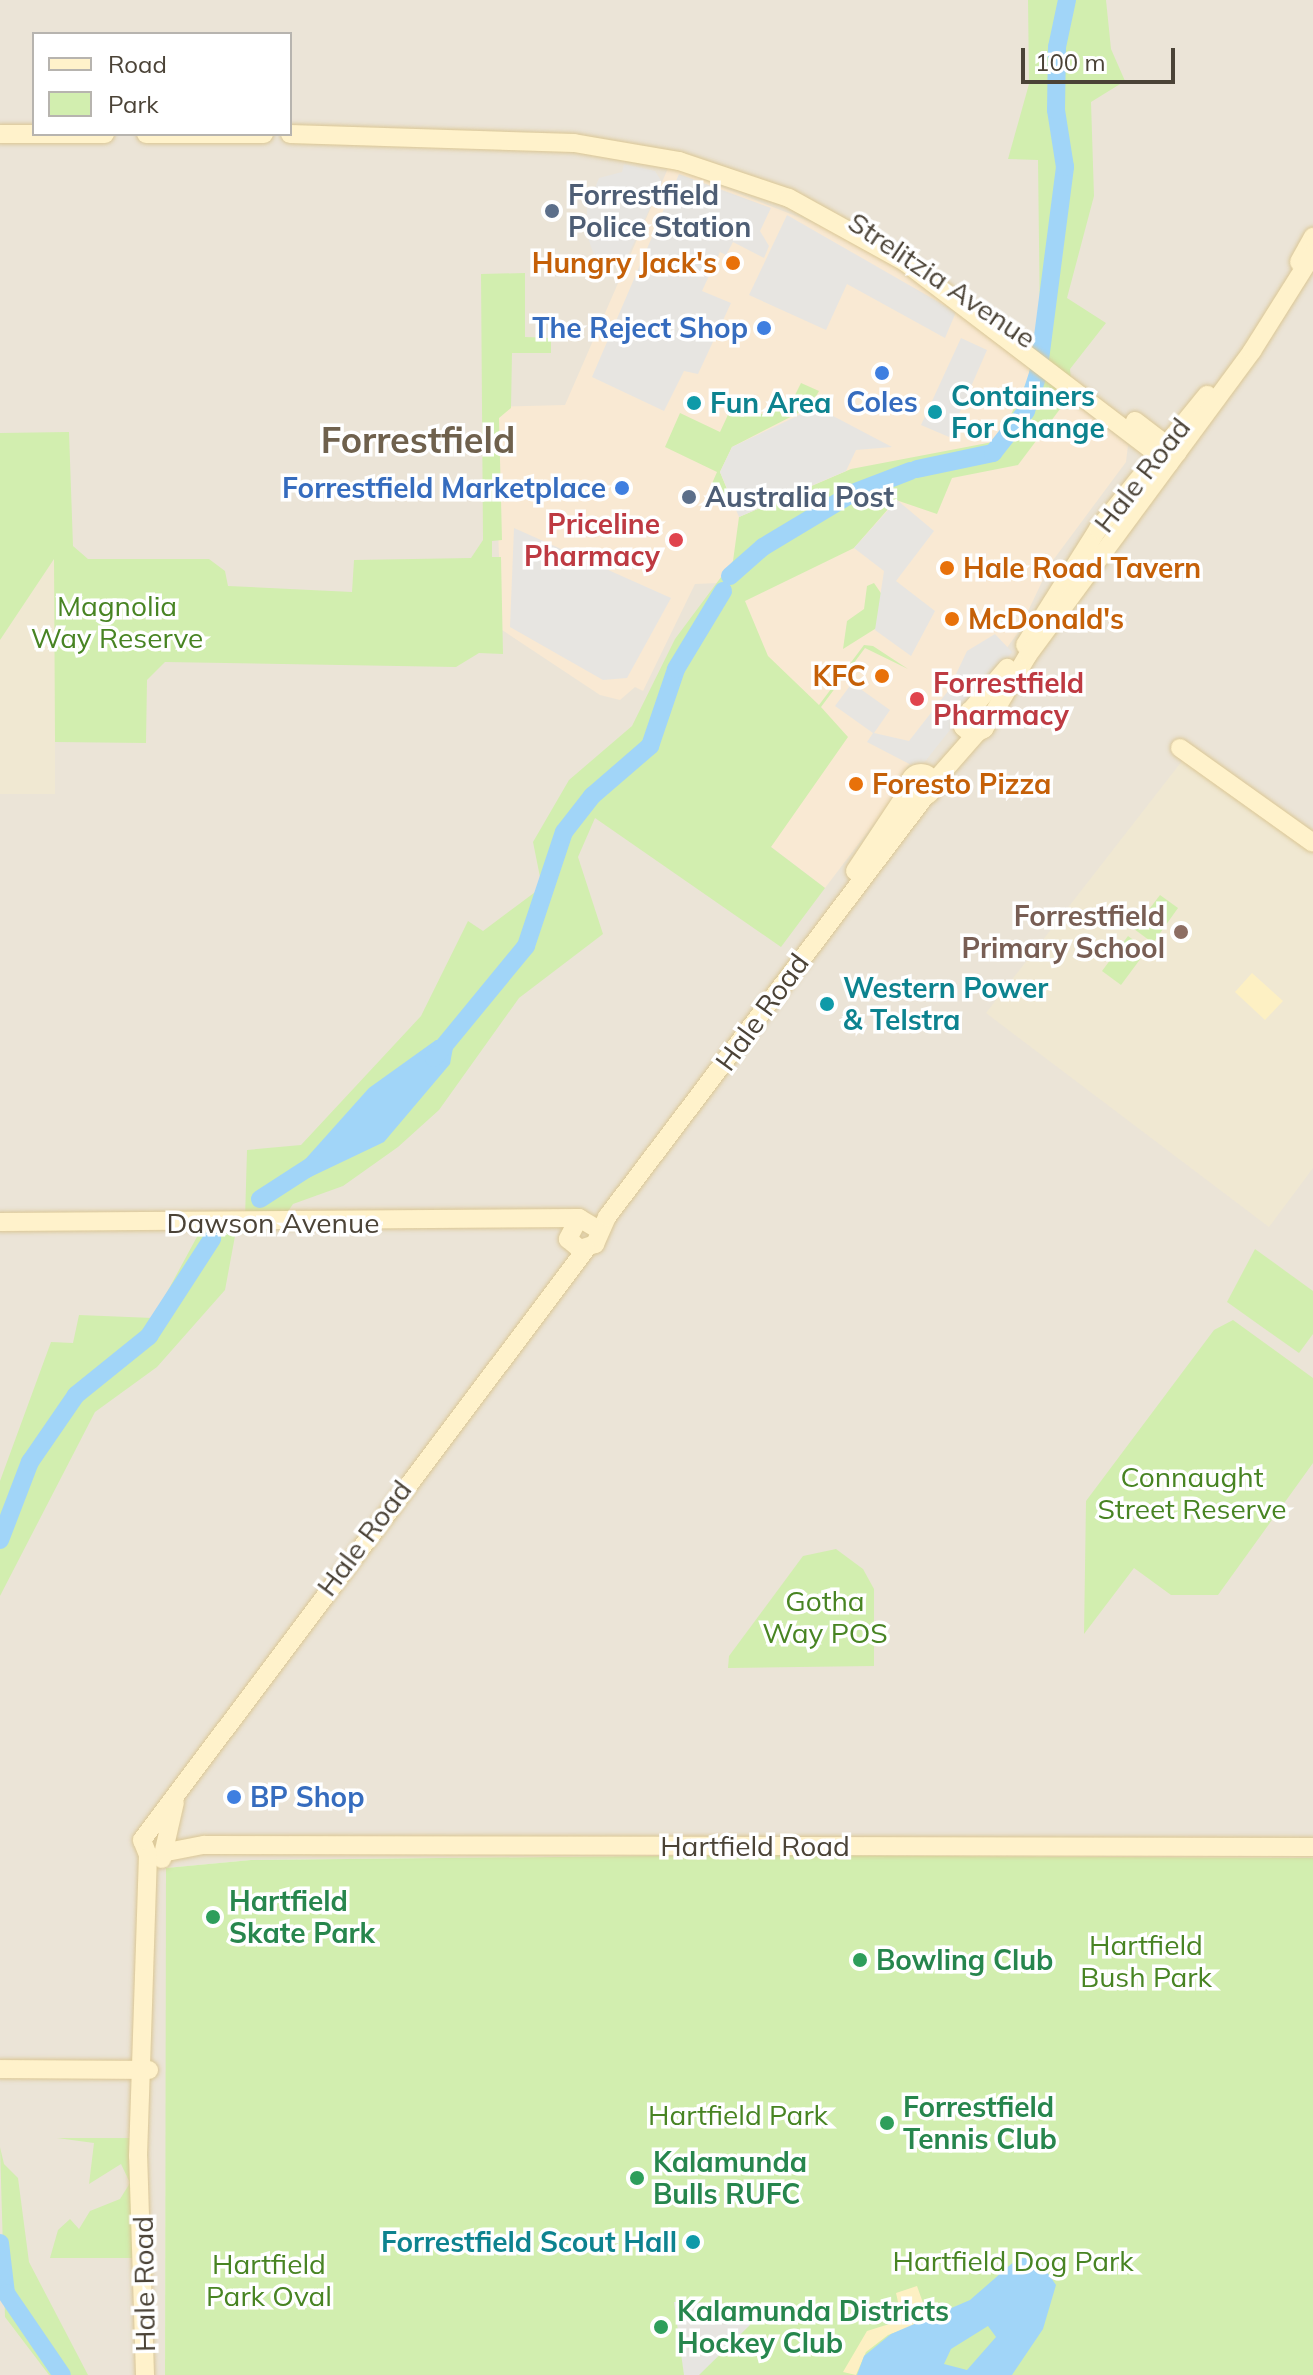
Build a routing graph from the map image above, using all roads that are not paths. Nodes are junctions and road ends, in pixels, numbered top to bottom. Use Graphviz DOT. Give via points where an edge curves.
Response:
graph roads {
  1 [pos="0,134"];
  2 [pos="32,134"];
  3 [pos="292,134"];
  4 [pos="349,134"];
  5 [pos="1313,237"];
  6 [pos="1313,254"];
  7 [pos="1166,453"];
  8 [pos="1236,787"];
  9 [pos="1313,843"];
  10 [pos="545,1219"];
  11 [pos="0,1222"];
  12 [pos="589,1223"];
  13 [pos="575,1244"];
  14 [pos="161,1843"];
  15 [pos="1313,1847"];
  16 [pos="0,2069"];
  17 [pos="144,2070"];
  18 [pos="145,2375"];
  1 -- 2 [label="street"];
  3 -- 4 [label="street, Strelitzia Avenue"];
  4 -- 7 [label="street, Strelitzia Avenue" via="590,145 679,161 789,198 884,248"];
  4 -- 7 [label="street, Strelitzia Avenue" via="574,133 681,152 847,214 1045,351"];
  5 -- 7 [label="street, Hale Road" via="1245,346"];
  6 -- 7 [label="street, Hale Road"];
  7 -- 12 [label="street, Hale Road" via="1050,598 973,722"];
  8 -- 9 [label="street"];
  10 -- 11 [label="street, Dawson Avenue"];
  10 -- 12 [label="street, Dawson Avenue"];
  10 -- 13 [label="street"];
  12 -- 13 [label="street"];
  12 -- 13 [label="street"];
  13 -- 14 [label="street, Hale Road" via="556,1284 177,1795"];
  14 -- 15 [label="street, Hartfield Road"];
  14 -- 17 [label="street, Hale Road"];
  16 -- 17 [label="street"];
  17 -- 18 [label="street, Hale Road"];
}
